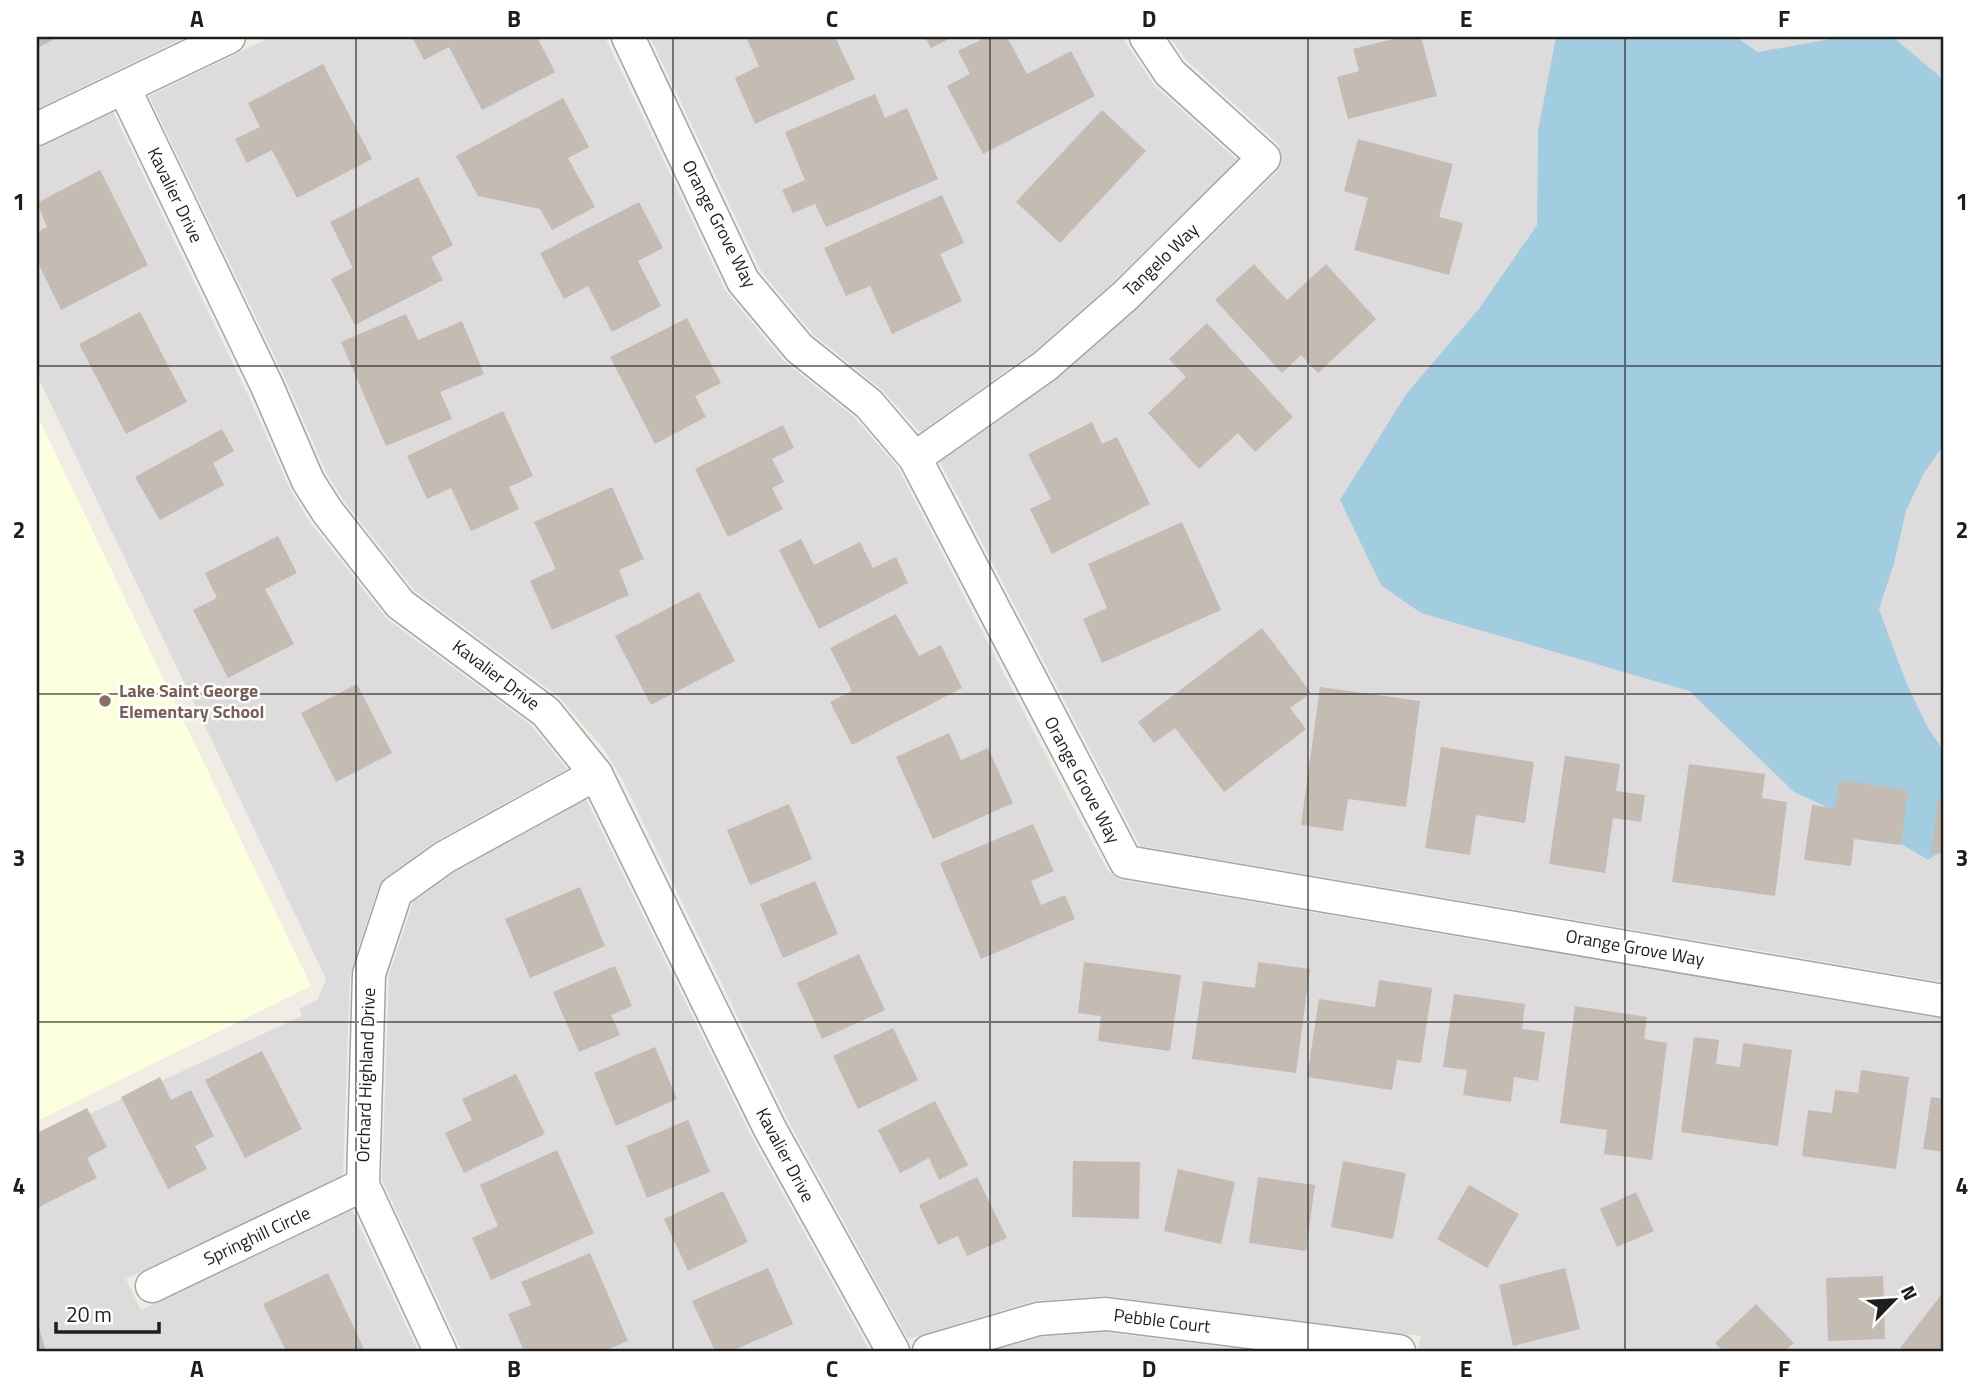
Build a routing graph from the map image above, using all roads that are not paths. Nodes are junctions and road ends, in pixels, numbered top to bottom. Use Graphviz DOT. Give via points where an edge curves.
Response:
graph roads {
  1 [pos="229,37"];
  2 [pos="628,37"];
  3 [pos="1146,37"];
  4 [pos="124,88"];
  5 [pos="37,129"];
  6 [pos="915,458"];
  7 [pos="596,774"];
  8 [pos="1944,1001"];
  9 [pos="363,1185"];
  10 [pos="152,1286"];
  11 [pos="440,1351"];
  12 [pos="892,1351"];
  13 [pos="929,1351"];
  14 [pos="1399,1351"];
  1 -- 4 [label="street"];
  2 -- 6 [label="street, Orange Grove Way" via="743,281 799,348 869,404"];
  3 -- 6 [label="street, Tangelo Way" via="1170,73 1265,159 1125,296 1045,366"];
  4 -- 5 [label="street"];
  4 -- 7 [label="street, Kavalier Drive" via="308,481 327,512 400,604 545,712"];
  6 -- 8 [label="street, Orange Grove Way" via="1126,862"];
  7 -- 9 [label="street, Orchard Highland Drive" via="445,857 396,892 369,974"];
  7 -- 12 [label="street, Kavalier Drive" via="770,1129"];
  9 -- 10 [label="street, Springhill Circle"];
  9 -- 11 [label="street, Orchard Highland Drive"];
  13 -- 14 [label="street, Pebble Court" via="1038,1318 1106,1314"];
}
